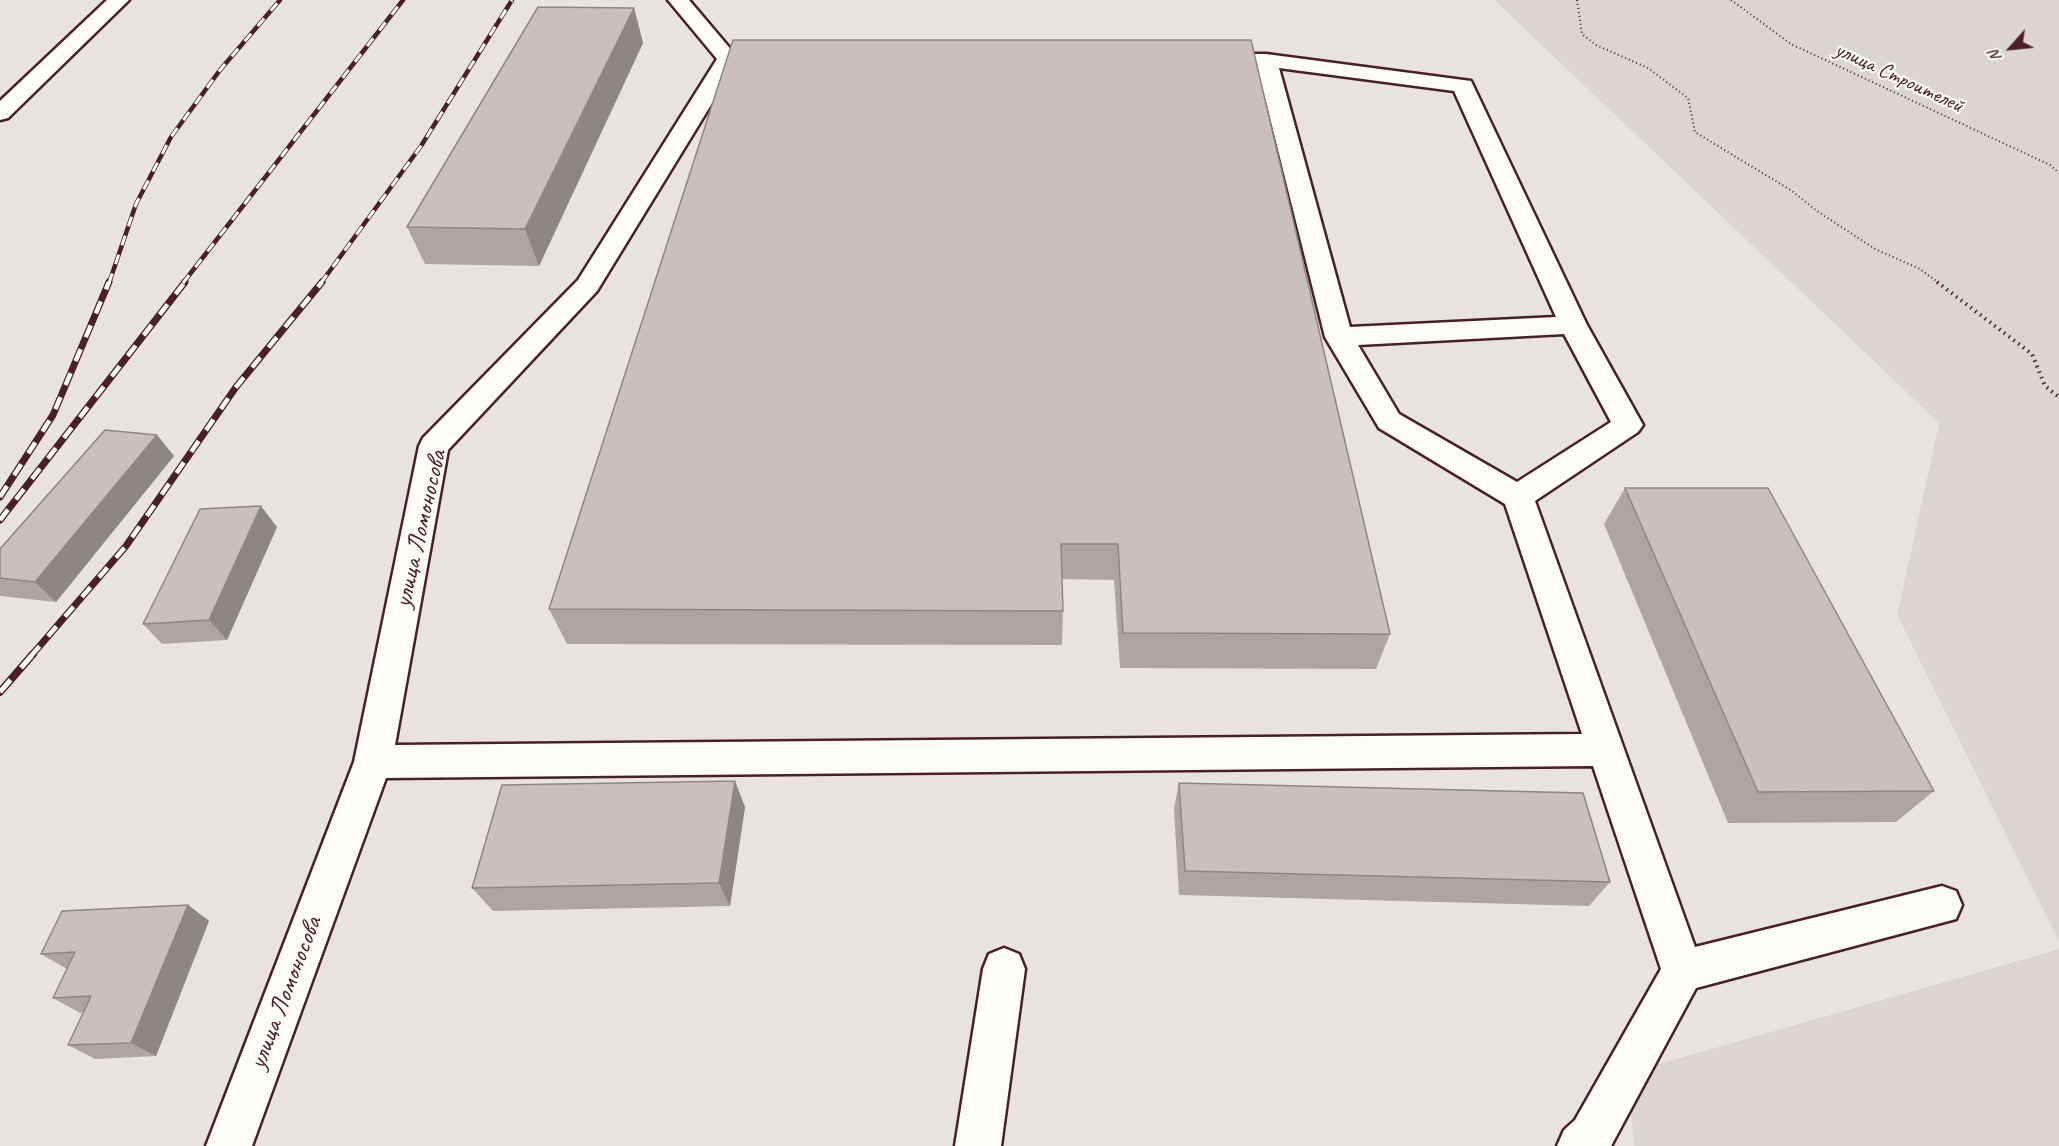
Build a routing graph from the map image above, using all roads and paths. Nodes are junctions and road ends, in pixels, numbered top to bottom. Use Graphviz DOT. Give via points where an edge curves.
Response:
graph roads {
  1 [pos="119,0"];
  2 [pos="678,0"];
  3 [pos="1577,0"];
  4 [pos="1731,0"];
  5 [pos="1182,60"];
  6 [pos="1266,60"];
  7 [pos="0,113"];
  8 [pos="2059,173"];
  9 [pos="1573,325"];
  10 [pos="1339,337"];
  11 [pos="2059,397"];
  12 [pos="1518,497"];
  13 [pos="1606,750"];
  14 [pos="373,762"];
  15 [pos="1942,905"];
  16 [pos="1004,969"];
  17 [pos="1683,971"];
  18 [pos="229,1146"];
  19 [pos="978,1146"];
  20 [pos="1580,1146"];
  1 -- 7 [label="street"];
  2 -- 14 [label="street, улица Ломоносова" via="740,59 588,285 434,446"];
  3 -- 11 [label="path" via="1582,34 1596,45 1648,68 1688,98 1695,132 1792,191 1875,249 1920,269 2032,354 2045,386"];
  4 -- 8 [label="path, улица Строителей" via="1791,44 2050,165"];
  5 -- 6 [label="street"];
  6 -- 9 [label="street" via="1463,86"];
  6 -- 10 [label="street"];
  9 -- 10 [label="street"];
  9 -- 12 [label="street" via="1628,425"];
  10 -- 12 [label="street" via="1389,421"];
  12 -- 13 [label="street"];
  13 -- 14 [label="street"];
  13 -- 17 [label="street"];
  14 -- 18 [label="street, улица Ломоносова"];
  15 -- 17 [label="street"];
  16 -- 19 [label="street"];
  17 -- 20 [label="street" via="1591,1136"];
}
